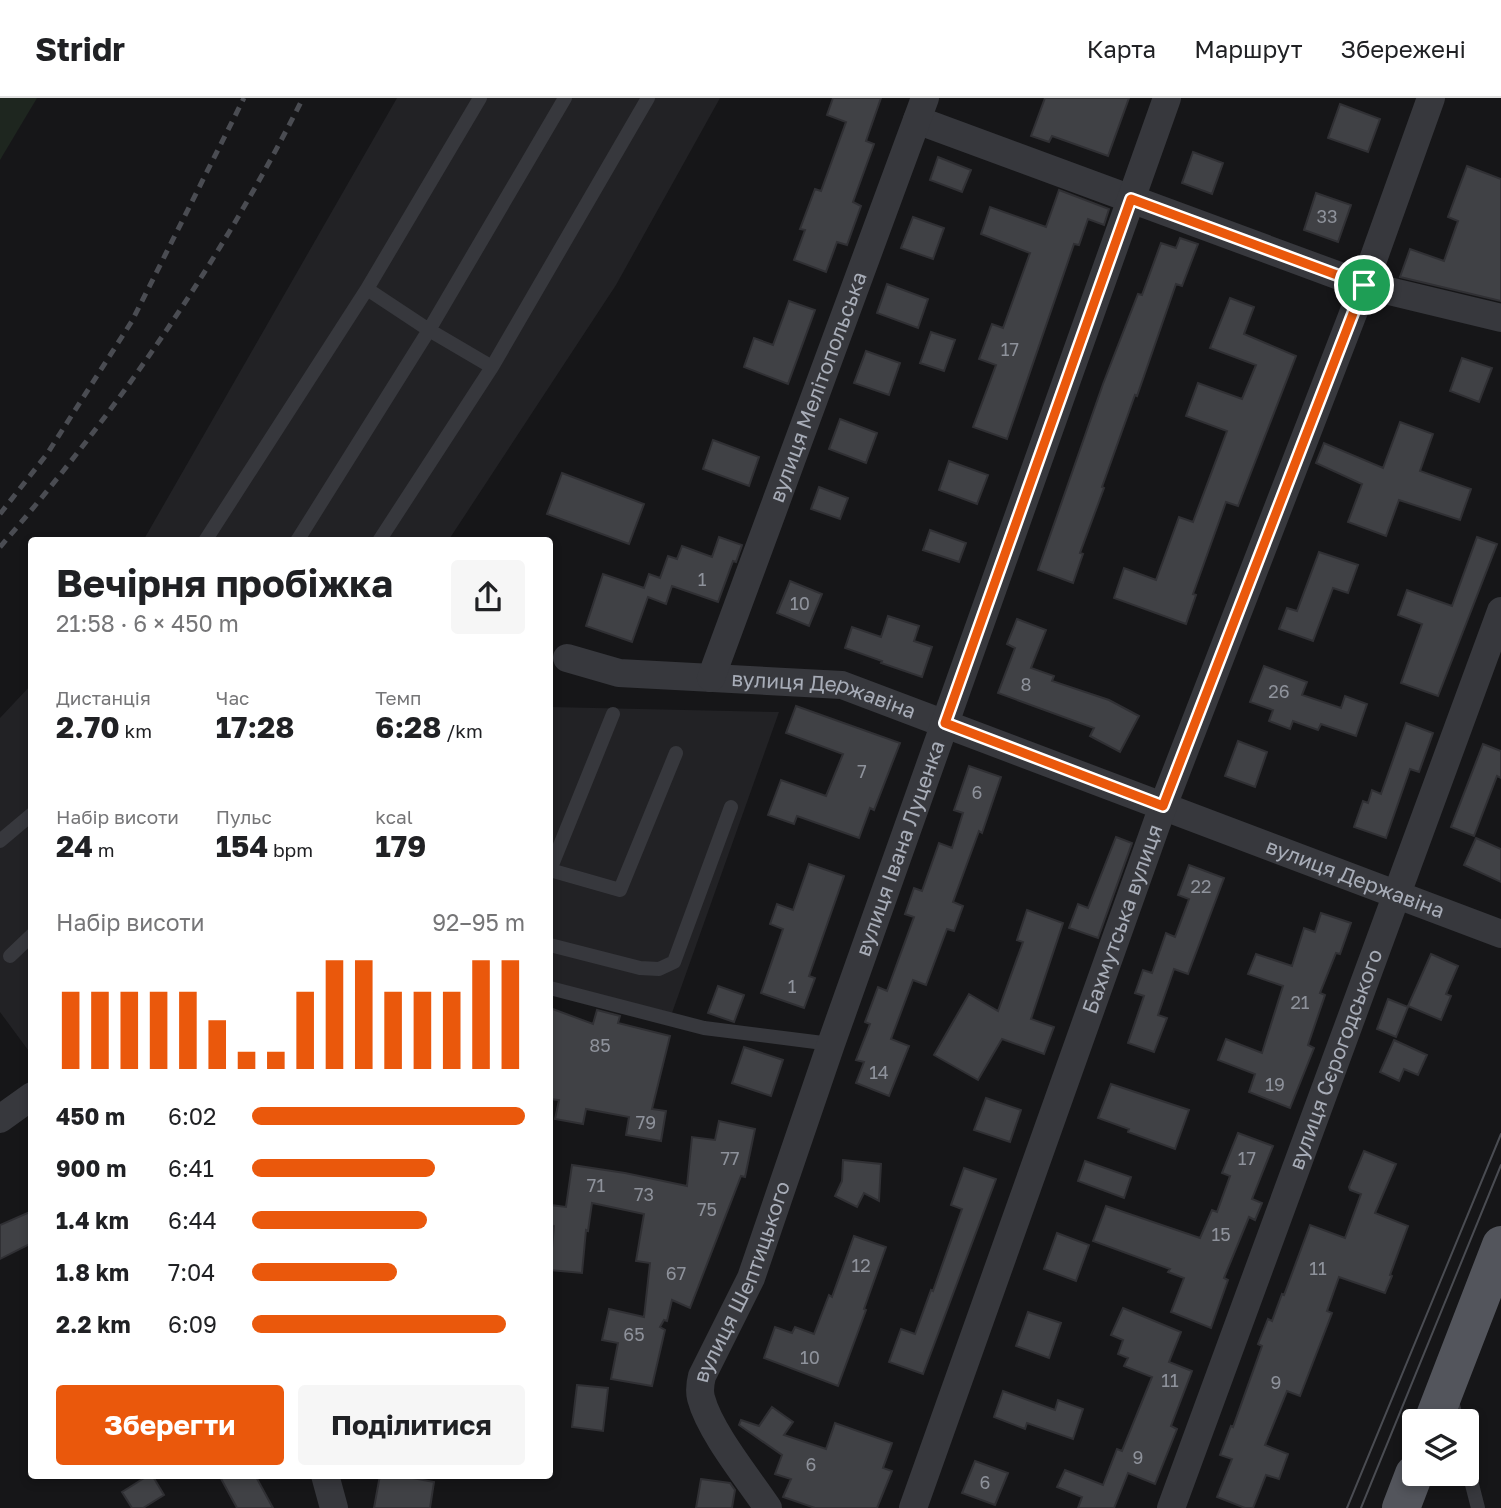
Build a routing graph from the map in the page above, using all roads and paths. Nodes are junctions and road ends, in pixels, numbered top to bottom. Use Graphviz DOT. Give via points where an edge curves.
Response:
graph roads {
  1 [pos="480,98"];
  2 [pos="565,98"];
  3 [pos="648,98"];
  4 [pos="1167,98"];
  5 [pos="1431,98"];
  6 [pos="921,109"];
  7 [pos="1131,199"];
  8 [pos="1364,285"];
  9 [pos="367,289"];
  10 [pos="1501,318"];
  11 [pos="429,330"];
  12 [pos="492,367"];
  13 [pos="208,537"];
  14 [pos="300,537"];
  15 [pos="382,537"];
  16 [pos="1501,611"];
  17 [pos="567,658"];
  18 [pos="711,678"];
  19 [pos="613,714"];
  20 [pos="945,723"];
  21 [pos="676,753"];
  22 [pos="1163,806"];
  23 [pos="731,807"];
  24 [pos="28,817"];
  25 [pos="0,841"];
  26 [pos="553,863"];
  27 [pos="553,871"];
  28 [pos="1397,894"];
  29 [pos="1501,934"];
  30 [pos="28,939"];
  31 [pos="553,945"];
  32 [pos="10,956"];
  33 [pos="553,989"];
  34 [pos="831,1044"];
  35 [pos="28,1099"];
  36 [pos="0,1119"];
  37 [pos="1501,1245"];
  38 [pos="1448,1382"];
  39 [pos="1438,1409"];
  40 [pos="1454,1409"];
  41 [pos="326,1479"];
  42 [pos="1409,1486"];
  43 [pos="1472,1486"];
  44 [pos="334,1508"];
  45 [pos="768,1508"];
  46 [pos="914,1508"];
  47 [pos="1171,1508"];
  48 [pos="1401,1508"];
  49 [pos="1478,1508"];
  1 -- 9 [label="lane"];
  2 -- 11 [label="lane"];
  3 -- 12 [label="lane"];
  4 -- 7 [label="street, вулиця Івана Луценка"];
  5 -- 8 [label="street, Бахмутська вулиця"];
  6 -- 7 [label="street"];
  6 -- 18 [label="street, вулиця Мелітопольська"];
  7 -- 8 [label="street"];
  7 -- 20 [label="street, вулиця Івана Луценка"];
  8 -- 10 [label="street"];
  8 -- 22 [label="street, Бахмутська вулиця"];
  9 -- 11 [label="lane"];
  9 -- 13 [label="lane"];
  11 -- 12 [label="lane"];
  11 -- 14 [label="lane"];
  12 -- 15 [label="lane"];
  16 -- 28 [label="street, вулиця Сєрогодського"];
  17 -- 18 [label="street, вулиця Державіна" via="619,673"];
  18 -- 20 [label="street, вулиця Державіна" via="842,685"];
  19 -- 26 [label="lane"];
  20 -- 22 [label="street, вулиця Державіна"];
  20 -- 34 [label="street, вулиця Івана Луценка"];
  21 -- 27 [label="lane" via="620,890"];
  22 -- 28 [label="street, вулиця Державіна"];
  22 -- 46 [label="street, Бахмутська вулиця"];
  23 -- 31 [label="lane" via="674,962 659,969 640,968"];
  24 -- 25 [label="lane"];
  28 -- 29 [label="street, вулиця Державіна"];
  28 -- 47 [label="street, вулиця Сєрогодського"];
  30 -- 32 [label="lane"];
  33 -- 34 [label="lane" via="704,1028"];
  34 -- 45 [label="street, вулиця Шептицького" via="751,1278 708,1361 700,1389 719,1435"];
  35 -- 36 [label="street"];
  37 -- 38 [label="main road"];
  38 -- 39 [label="main road"];
  38 -- 40 [label="lane"];
  41 -- 44 [label="street"];
  42 -- 48 [label="main road"];
  43 -- 49 [label="lane"];
}
